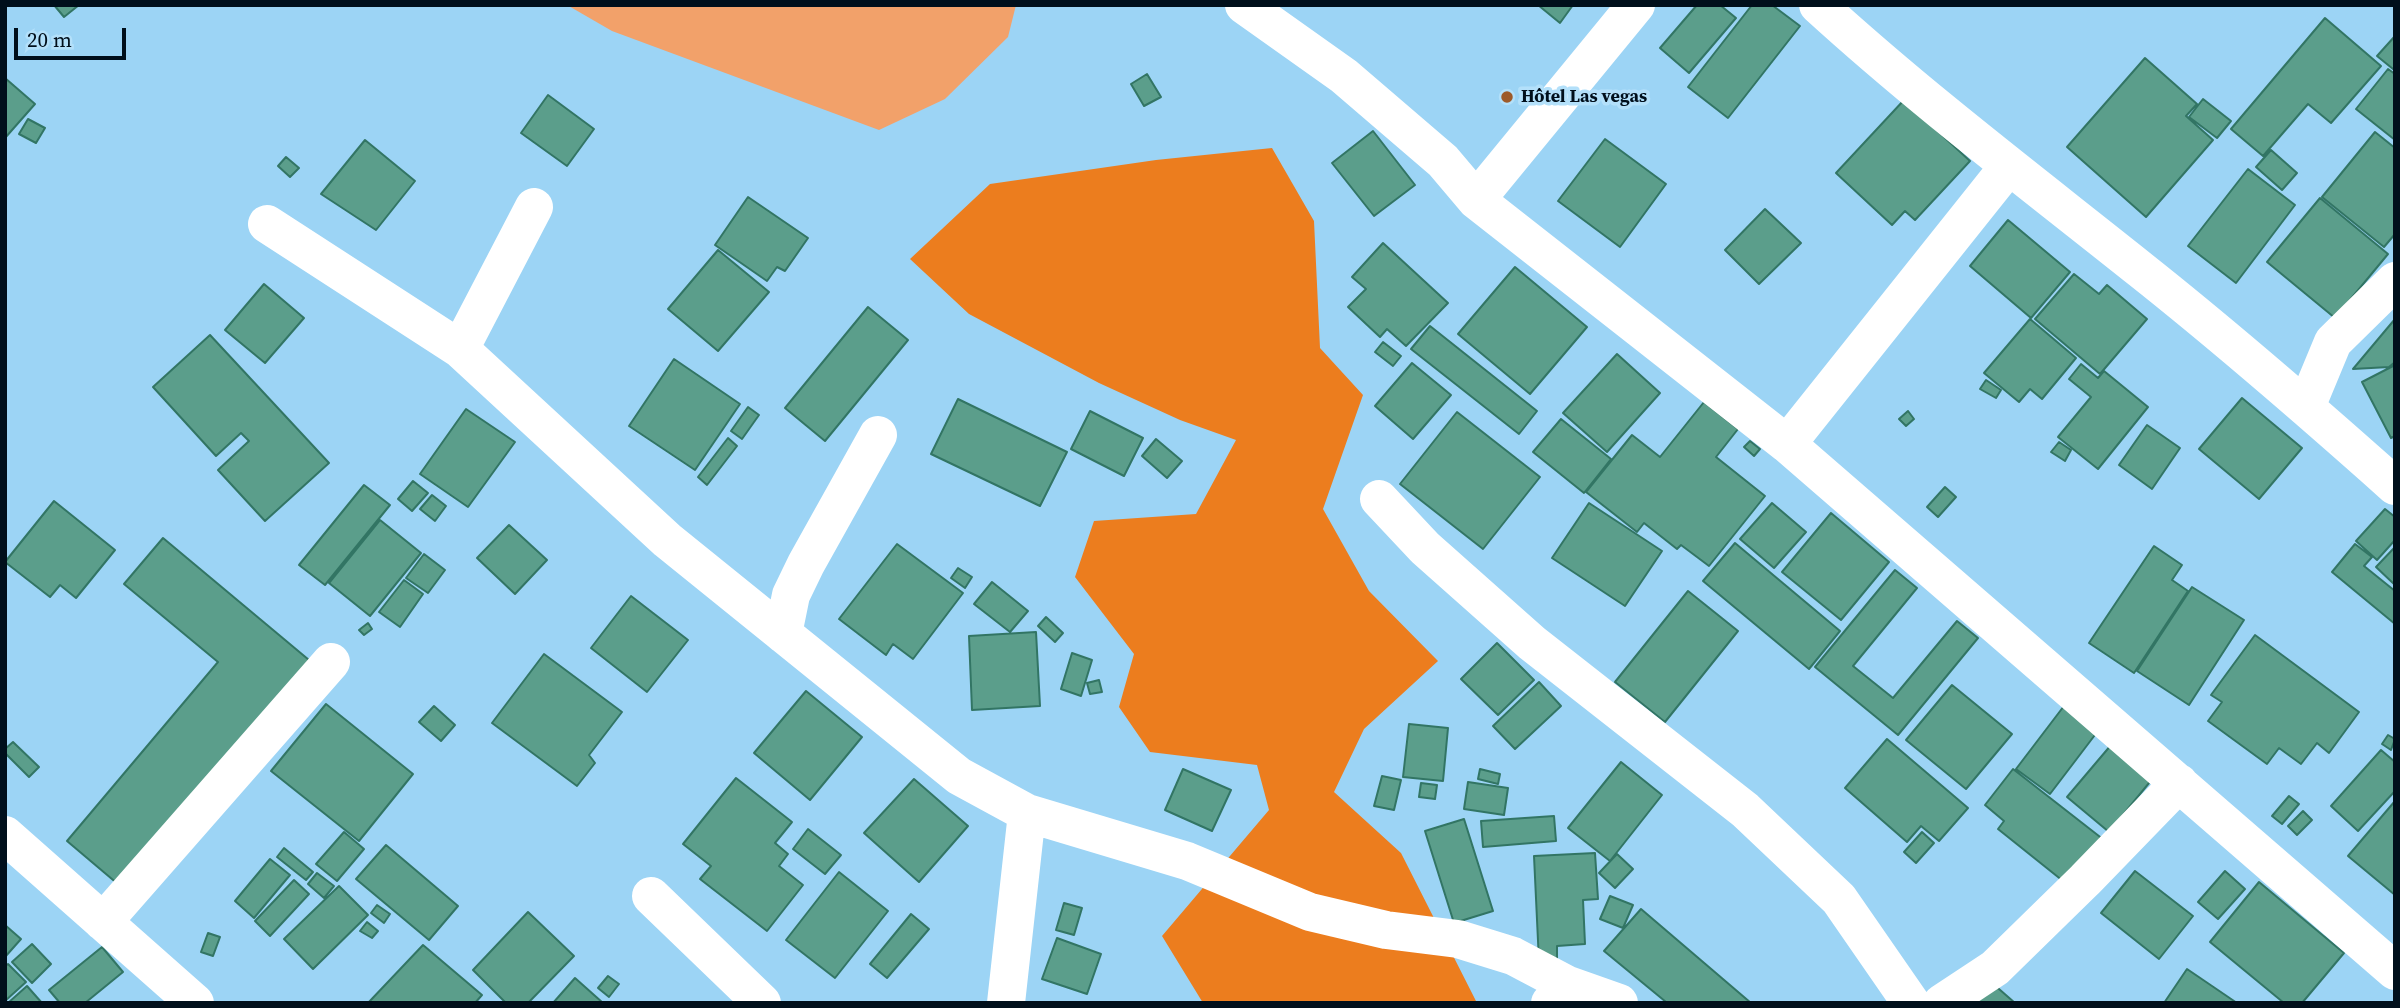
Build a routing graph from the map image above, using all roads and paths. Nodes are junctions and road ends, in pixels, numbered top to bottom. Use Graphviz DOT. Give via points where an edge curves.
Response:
graph roads {
  1 [pos="1244,5"];
  2 [pos="1636,5"];
  3 [pos="1818,5"];
  4 [pos="2008,167"];
  5 [pos="1476,200"];
  6 [pos="534,207"];
  7 [pos="267,224"];
  8 [pos="2395,281"];
  9 [pos="460,349"];
  10 [pos="2306,407"];
  11 [pos="878,435"];
  12 [pos="1787,444"];
  13 [pos="2395,486"];
  14 [pos="1379,499"];
  15 [pos="783,634"];
  16 [pos="331,662"];
  17 [pos="2179,782"];
  18 [pos="1027,813"];
  19 [pos="5,835"];
  20 [pos="650,896"];
  21 [pos="103,922"];
  22 [pos="2395,971"];
  23 [pos="1559,994"];
  24 [pos="195,1003"];
  25 [pos="762,1003"];
  26 [pos="1006,1003"];
  27 [pos="1619,1003"];
  28 [pos="1911,1003"];
  29 [pos="1941,1003"];
  1 -- 5 [label="street" via="1354,84 1443,161"];
  2 -- 5 [label="street"];
  3 -- 4 [label="street"];
  4 -- 10 [label="street"];
  4 -- 12 [label="street"];
  5 -- 12 [label="street"];
  6 -- 9 [label="street"];
  7 -- 9 [label="street"];
  8 -- 10 [label="street" via="2333,342"];
  9 -- 15 [label="street" via="667,540"];
  10 -- 13 [label="street"];
  11 -- 15 [label="street" via="791,595"];
  12 -- 17 [label="street"];
  14 -- 28 [label="street" via="1424,548 1532,643 1745,810 1839,898"];
  15 -- 18 [label="street" via="959,776"];
  16 -- 21 [label="street"];
  17 -- 22 [label="street"];
  17 -- 29 [label="street" via="1996,968"];
  18 -- 23 [label="street" via="1187,861 1310,912 1386,930 1458,939 1513,956"];
  18 -- 26 [label="street"];
  19 -- 21 [label="street"];
  20 -- 25 [label="street"];
  21 -- 24 [label="street"];
  23 -- 27 [label="street"];
}
